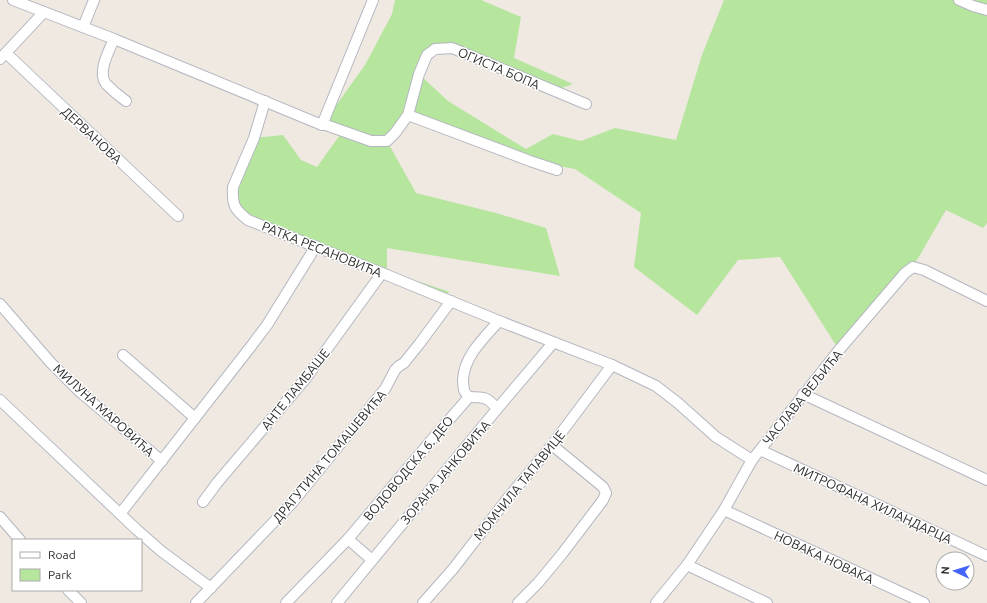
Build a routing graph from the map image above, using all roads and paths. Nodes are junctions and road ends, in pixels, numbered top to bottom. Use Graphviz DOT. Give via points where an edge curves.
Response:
graph roads {
  1 [pos="13,0"];
  2 [pos="94,0"];
  3 [pos="373,0"];
  4 [pos="959,0"];
  5 [pos="987,10"];
  6 [pos="44,12"];
  7 [pos="83,27"];
  8 [pos="114,39"];
  9 [pos="3,56"];
  10 [pos="126,101"];
  11 [pos="265,101"];
  12 [pos="586,104"];
  13 [pos="408,115"];
  14 [pos="322,124"];
  15 [pos="557,170"];
  16 [pos="178,216"];
  17 [pos="316,246"];
  18 [pos="382,273"];
  19 [pos="451,301"];
  20 [pos="987,302"];
  21 [pos="0,304"];
  22 [pos="499,321"];
  23 [pos="553,342"];
  24 [pos="123,355"];
  25 [pos="612,364"];
  26 [pos="803,394"];
  27 [pos="469,397"];
  28 [pos="0,400"];
  29 [pos="497,409"];
  30 [pos="195,418"];
  31 [pos="552,445"];
  32 [pos="760,450"];
  33 [pos="752,460"];
  34 [pos="162,461"];
  35 [pos="987,480"];
  36 [pos="203,502"];
  37 [pos="724,510"];
  38 [pos="120,514"];
  39 [pos="0,517"];
  40 [pos="19,539"];
  41 [pos="348,539"];
  42 [pos="987,556"];
  43 [pos="372,560"];
  44 [pos="687,565"];
  45 [pos="211,588"];
  46 [pos="69,591"];
  47 [pos="81,603"];
  48 [pos="196,603"];
  49 [pos="286,603"];
  50 [pos="337,603"];
  51 [pos="424,603"];
  52 [pos="518,603"];
  53 [pos="656,603"];
  54 [pos="767,603"];
  55 [pos="924,603"];
  1 -- 6 [label="street"];
  2 -- 7 [label="street"];
  3 -- 14 [label="street"];
  4 -- 5 [label="street"];
  6 -- 7 [label="street"];
  6 -- 9 [label="street"];
  7 -- 8 [label="street"];
  8 -- 10 [label="street" via="102,74 107,84"];
  8 -- 11 [label="street"];
  9 -- 16 [label="street, ДЕРВАНОВА"];
  11 -- 14 [label="street, ОГИСТА БОПА"];
  11 -- 17 [label="street, РАТКА РЕСАНОВИЋА" via="254,138 233,187 234,204 237,211 248,220"];
  12 -- 13 [label="street, ОГИСТА БОПА" via="452,48 435,49 427,55 419,74"];
  13 -- 14 [label="street, ОГИСТА БОПА" via="387,141 371,141"];
  13 -- 15 [label="street"];
  17 -- 18 [label="street, РАТКА РЕСАНОВИЋА"];
  17 -- 30 [label="street" via="263,330"];
  18 -- 19 [label="street, РАТКА РЕСАНОВИЋА"];
  18 -- 36 [label="street, АНТЕ ЛАМБАШЕ" via="306,378"];
  19 -- 22 [label="street, РАТКА РЕСАНОВИЋА"];
  19 -- 45 [label="street, ДРАГУТИНА ТОМАШЕВИЋА" via="420,344 395,370 385,389 292,503"];
  20 -- 26 [label="street, ЧАСЛАВА ВЕЉИЋА" via="913,267 905,273"];
  21 -- 34 [label="street, МИЛУНА МАРОВИЋА" via="80,392"];
  22 -- 23 [label="street, РАТКА РЕСАНОВИЋА"];
  22 -- 27 [label="street" via="466,362 463,383"];
  23 -- 25 [label="street, РАТКА РЕСАНОВИЋА"];
  23 -- 29 [label="street, ЗОРАНА ЈАНКОВИЋА"];
  24 -- 30 [label="street"];
  25 -- 31 [label="street, МОМЧИЛА ТАПАВИЦЕ"];
  25 -- 33 [label="street, РАТКА РЕСАНОВИЋА" via="656,386 716,437"];
  26 -- 32 [label="street, ЧАСЛАВА ВЕЉИЋА"];
  26 -- 35 [label="street"];
  27 -- 29 [label="street" via="486,398"];
  27 -- 41 [label="street, ВОДОВОДСКА 6. ДЕО"];
  28 -- 38 [label="street"];
  29 -- 43 [label="street, ЗОРАНА ЈАНКОВИЋА"];
  30 -- 34 [label="street"];
  31 -- 51 [label="street, МОМЧИЛА ТАПАВИЦЕ"];
  31 -- 52 [label="street" via="603,486 606,493 562,554"];
  32 -- 33 [label="street, ЧАСЛАВА ВЕЉИЋА"];
  32 -- 42 [label="street, МИТРОФАНА ХИЛАНДАРЦА"];
  33 -- 37 [label="street, ЧАСЛАВА ВЕЉИЋА"];
  34 -- 38 [label="street"];
  37 -- 44 [label="street, ЧАСЛАВА ВЕЉИЋА"];
  37 -- 55 [label="street, НОВАКА НОВАКА"];
  38 -- 45 [label="street" via="162,551"];
  39 -- 40 [label="street"];
  41 -- 43 [label="street"];
  41 -- 49 [label="street, ВОДОВОДСКА 6. ДЕО"];
  43 -- 50 [label="street, ЗОРАНА ЈАНКОВИЋА"];
  44 -- 53 [label="street, ЧАСЛАВА ВЕЉИЋА"];
  44 -- 54 [label="street"];
  45 -- 48 [label="street, ДРАГУТИНА ТОМАШЕВИЋА"];
  46 -- 47 [label="street"];
}
